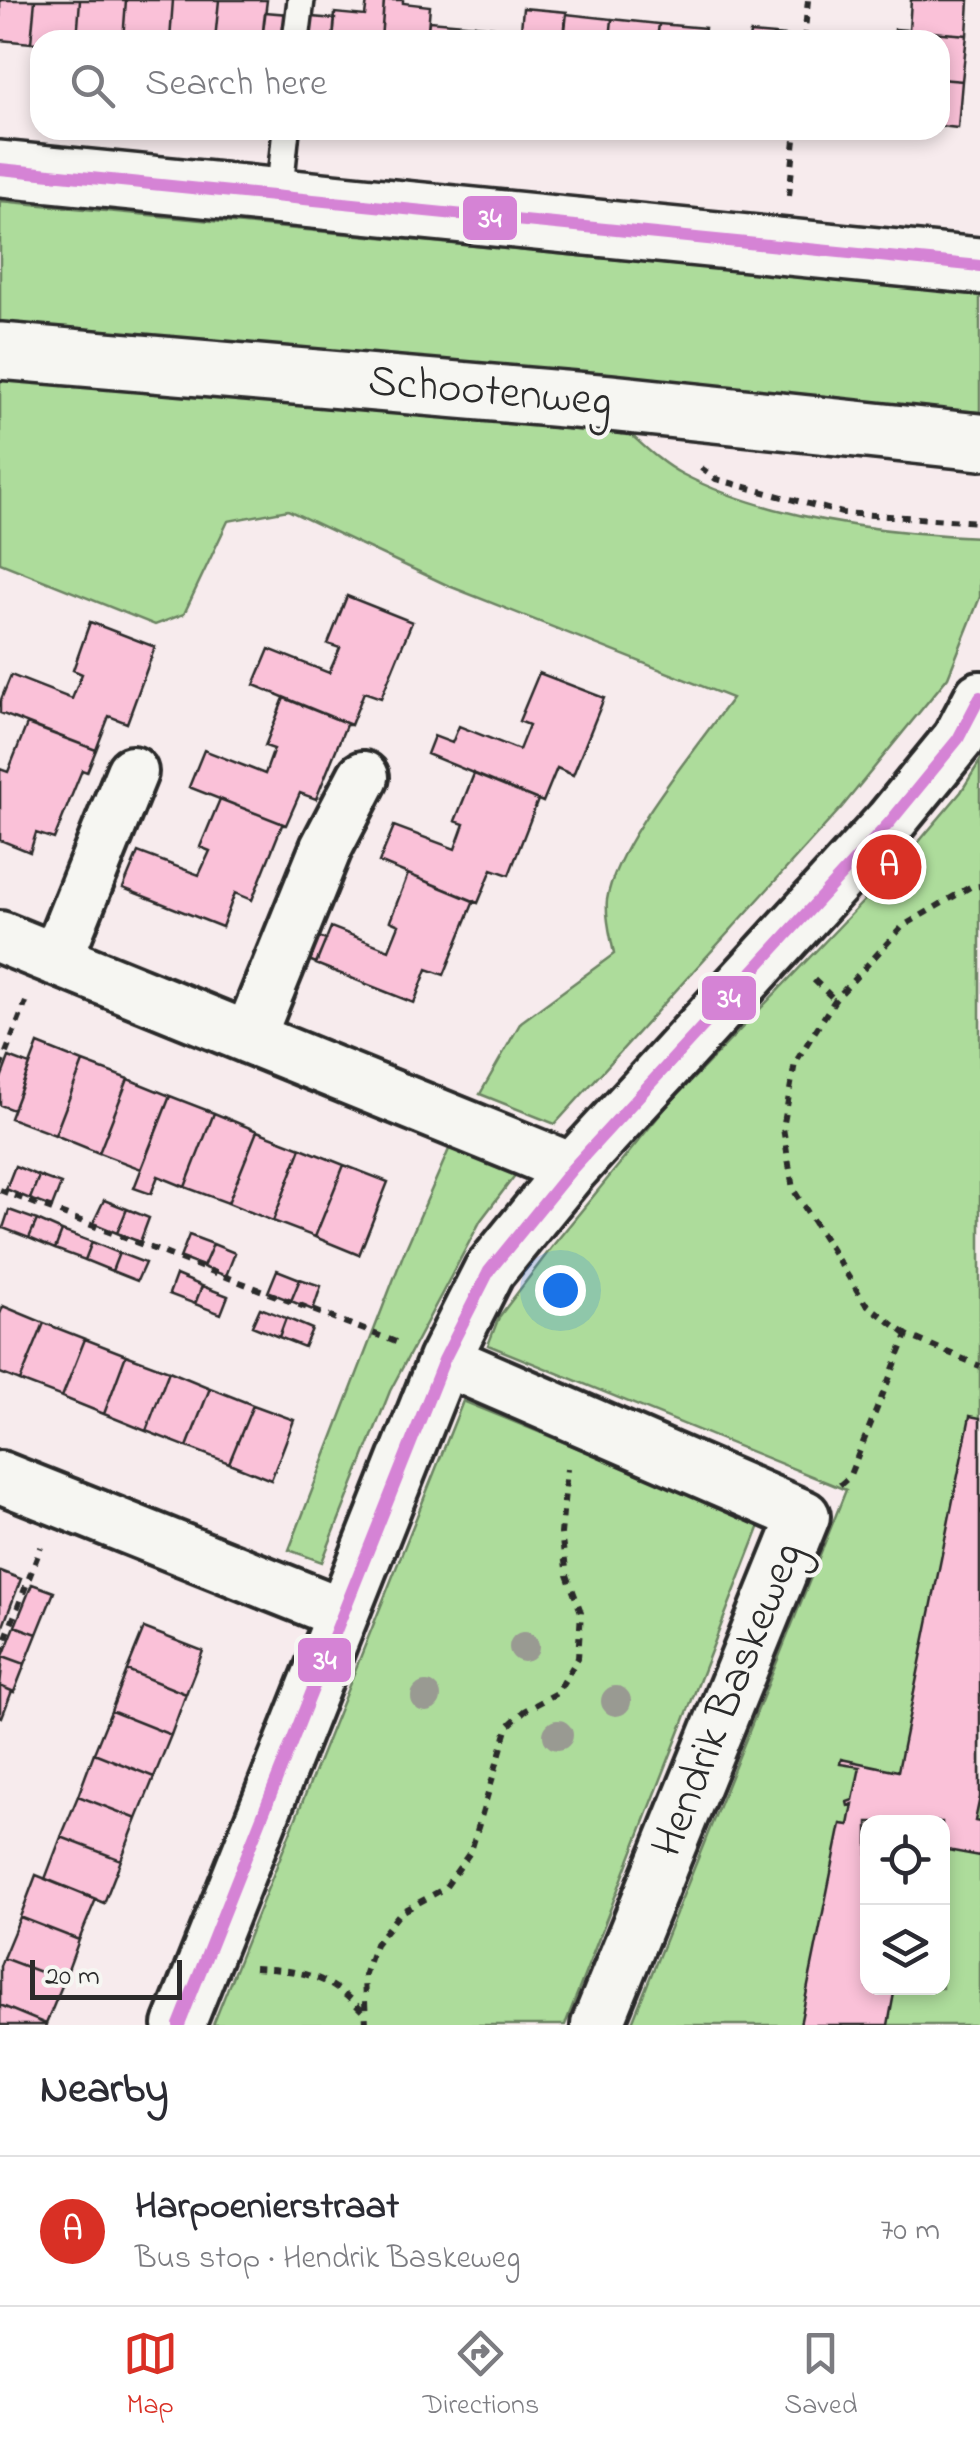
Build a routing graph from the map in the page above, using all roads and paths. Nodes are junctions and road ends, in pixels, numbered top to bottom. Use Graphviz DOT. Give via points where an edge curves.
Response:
graph roads {
  1 [pos="301,0"];
  2 [pos="808,0"];
  3 [pos="297,30"];
  4 [pos="805,30"];
  5 [pos="285,140"];
  6 [pos="795,140"];
  7 [pos="0,169"];
  8 [pos="278,197"];
  9 [pos="784,247"];
  10 [pos="980,266"];
  11 [pos="0,351"];
  12 [pos="980,442"];
  13 [pos="686,457"];
  14 [pos="980,522"];
  15 [pos="980,697"];
  16 [pos="132,772"];
  17 [pos="363,777"];
  18 [pos="980,886"];
  19 [pos="0,937"];
  20 [pos="56,960"];
  21 [pos="249,1038"];
  22 [pos="0,1068"];
  23 [pos="572,1169"];
  24 [pos="0,1190"];
  25 [pos="907,1336"];
  26 [pos="444,1360"];
  27 [pos="980,1366"];
  28 [pos="579,1419"];
  29 [pos="0,1477"];
  30 [pos="59,1501"];
  31 [pos="804,1516"];
  32 [pos="341,1613"];
  33 [pos="0,1653"];
  34 [pos="202,1965"];
  35 [pos="366,2015"];
  36 [pos="179,2025"];
  37 [pos="367,2025"];
  38 [pos="597,2025"];
  1 -- 3 [label="lane"];
  2 -- 4 [label="path"];
  5 -- 8 [label="lane"];
  6 -- 9 [label="path"];
  7 -- 8 [label="street"];
  8 -- 9 [label="street"];
  9 -- 10 [label="street"];
  11 -- 12 [label="street, Schootenweg"];
  13 -- 14 [label="path" via="716,479 842,513"];
  15 -- 23 [label="street" via="958,739 890,822"];
  16 -- 20 [label="street"];
  17 -- 21 [label="street" via="326,848"];
  18 -- 25 [label="path" via="903,926 835,1000 794,1063 783,1128 793,1189 865,1304"];
  19 -- 20 [label="street"];
  20 -- 21 [label="street"];
  20 -- 22 [label="path" via="27,1000"];
  21 -- 23 [label="street"];
  23 -- 26 [label="street" via="489,1271"];
  24 -- 26 [label="path"];
  25 -- 27 [label="path"];
  25 -- 31 [label="path" via="849,1477"];
  26 -- 28 [label="street, Hendrik Baskeweg"];
  26 -- 32 [label="street"];
  28 -- 31 [label="street, Hendrik Baskeweg"];
  28 -- 35 [label="path" via="564,1479 561,1534 566,1575 581,1612 578,1658 557,1693 508,1726 471,1851 454,1876 400,1913 376,1944 364,1976"];
  29 -- 30 [label="street"];
  30 -- 32 [label="street"];
  30 -- 33 [label="path"];
  31 -- 38 [label="street, Hendrik Baskeweg"];
  32 -- 34 [label="street"];
  34 -- 35 [label="path" via="299,1970 343,1990"];
  34 -- 36 [label="street"];
  35 -- 37 [label="path"];
}
